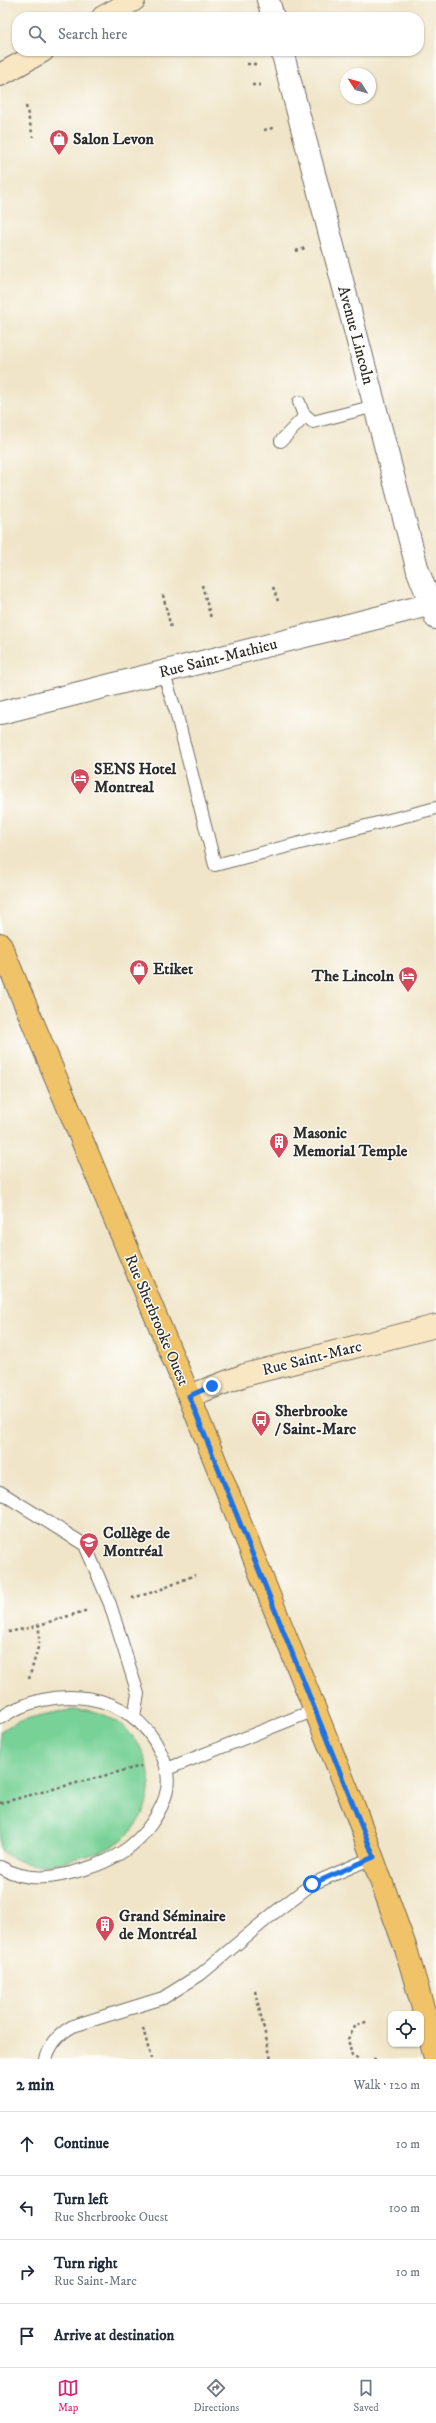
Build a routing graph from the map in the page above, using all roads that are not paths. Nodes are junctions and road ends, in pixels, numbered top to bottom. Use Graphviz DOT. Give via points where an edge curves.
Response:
graph roads {
  1 [pos="134,0"];
  2 [pos="268,0"];
  3 [pos="112,12"];
  4 [pos="272,12"];
  5 [pos="34,56"];
  6 [pos="283,56"];
  7 [pos="0,75"];
  8 [pos="299,402"];
  9 [pos="375,406"];
  10 [pos="305,416"];
  11 [pos="281,441"];
  12 [pos="434,609"];
  13 [pos="163,672"];
  14 [pos="0,713"];
  15 [pos="436,808"];
  16 [pos="0,944"];
  17 [pos="436,1326"];
  18 [pos="189,1396"];
  19 [pos="0,1492"];
  20 [pos="315,1710"];
  21 [pos="134,1716"];
  22 [pos="0,1718"];
  23 [pos="167,1769"];
  24 [pos="374,1857"];
  25 [pos="0,1867"];
  26 [pos="430,2013"];
  27 [pos="46,2059"];
  28 [pos="435,2059"];
  1 -- 3 [label="street"];
  2 -- 4 [label="street"];
  5 -- 7 [label="street"];
  6 -- 9 [label="street, Avenue Lincoln"];
  8 -- 10 [label="lane"];
  9 -- 10 [label="lane" via="316,422"];
  9 -- 12 [label="street, Avenue Lincoln" via="418,571"];
  10 -- 11 [label="lane"];
  12 -- 13 [label="street, Rue Saint-Mathieu"];
  13 -- 14 [label="street, Rue Saint-Mathieu"];
  13 -- 15 [label="lane" via="176,712 215,865"];
  16 -- 18 [label="main road, Rue Sherbrooke Ouest"];
  17 -- 18 [label="street, Rue Saint-Marc" via="245,1375"];
  18 -- 20 [label="main road, Rue Sherbrooke Ouest"];
  19 -- 21 [label="lane" via="85,1544 110,1604 138,1694"];
  20 -- 23 [label="lane"];
  20 -- 24 [label="main road, Rue Sherbrooke Ouest"];
  21 -- 22 [label="lane" via="103,1702 65,1698 32,1704"];
  21 -- 23 [label="lane" via="154,1739"];
  23 -- 25 [label="lane" via="169,1788 162,1808 147,1830 117,1856 92,1867 48,1878 22,1876"];
  24 -- 26 [label="main road, Rue Sherbrooke Ouest"];
  24 -- 27 [label="lane" via="312,1884 201,1974 163,1998 72,2026 57,2038"];
  26 -- 28 [label="main road, Rue Sherbrooke Ouest"];
}
